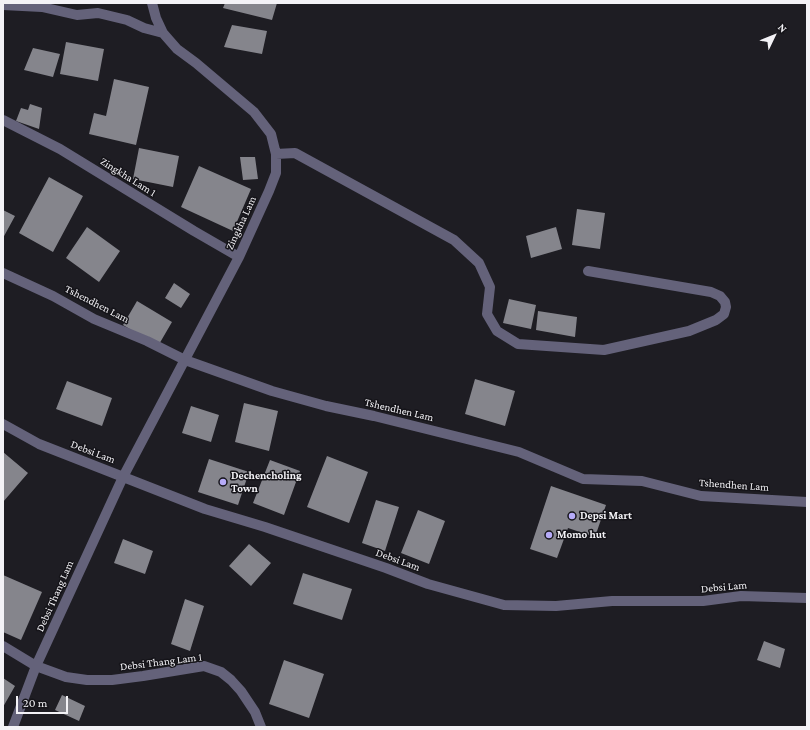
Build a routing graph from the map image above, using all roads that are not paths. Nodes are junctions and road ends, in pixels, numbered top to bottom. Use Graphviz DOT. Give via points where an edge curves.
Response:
graph roads {
  1 [pos="152,3"];
  2 [pos="3,5"];
  3 [pos="164,33"];
  4 [pos="3,120"];
  5 [pos="276,154"];
  6 [pos="239,257"];
  7 [pos="588,271"];
  8 [pos="3,273"];
  9 [pos="186,360"];
  10 [pos="3,424"];
  11 [pos="123,477"];
  12 [pos="807,502"];
  13 [pos="807,598"];
  14 [pos="3,646"];
  15 [pos="36,666"];
  16 [pos="13,727"];
  17 [pos="261,727"];
  1 -- 3 [label="street, Zingkha Lam"];
  2 -- 3 [label="street" via="42,7 77,15 98,13"];
  3 -- 5 [label="street, Zingkha Lam" via="177,49 254,112 271,134"];
  4 -- 6 [label="street, Zingkha Lam 1" via="60,149"];
  5 -- 6 [label="street, Zingkha Lam" via="276,173 270,191"];
  5 -- 7 [label="street" via="295,153 454,240 479,263 490,287 487,314 497,331 518,344 604,350 689,331 724,314 725,302 711,292"];
  6 -- 9 [label="street, Zingkha Lam"];
  8 -- 9 [label="street, Tshendhen Lam"];
  9 -- 11 [label="street, Zingkha Lam"];
  9 -- 12 [label="street, Tshendhen Lam" via="272,391 326,406 519,452 584,479 642,482 701,496"];
  10 -- 11 [label="street, Debsi Lam" via="39,444"];
  11 -- 13 [label="street, Debsi Lam" via="205,509 265,527 428,584 504,605 556,606 612,601 703,601 741,596"];
  11 -- 15 [label="street, Debsi Thang Lam"];
  14 -- 15 [label="street, Debsi Thang Lam 1"];
  15 -- 16 [label="street, Debsi Thang Lam"];
  15 -- 17 [label="street, Debsi Thang Lam 1" via="66,677 112,680 204,666 221,672 231,680 255,712"];
}
